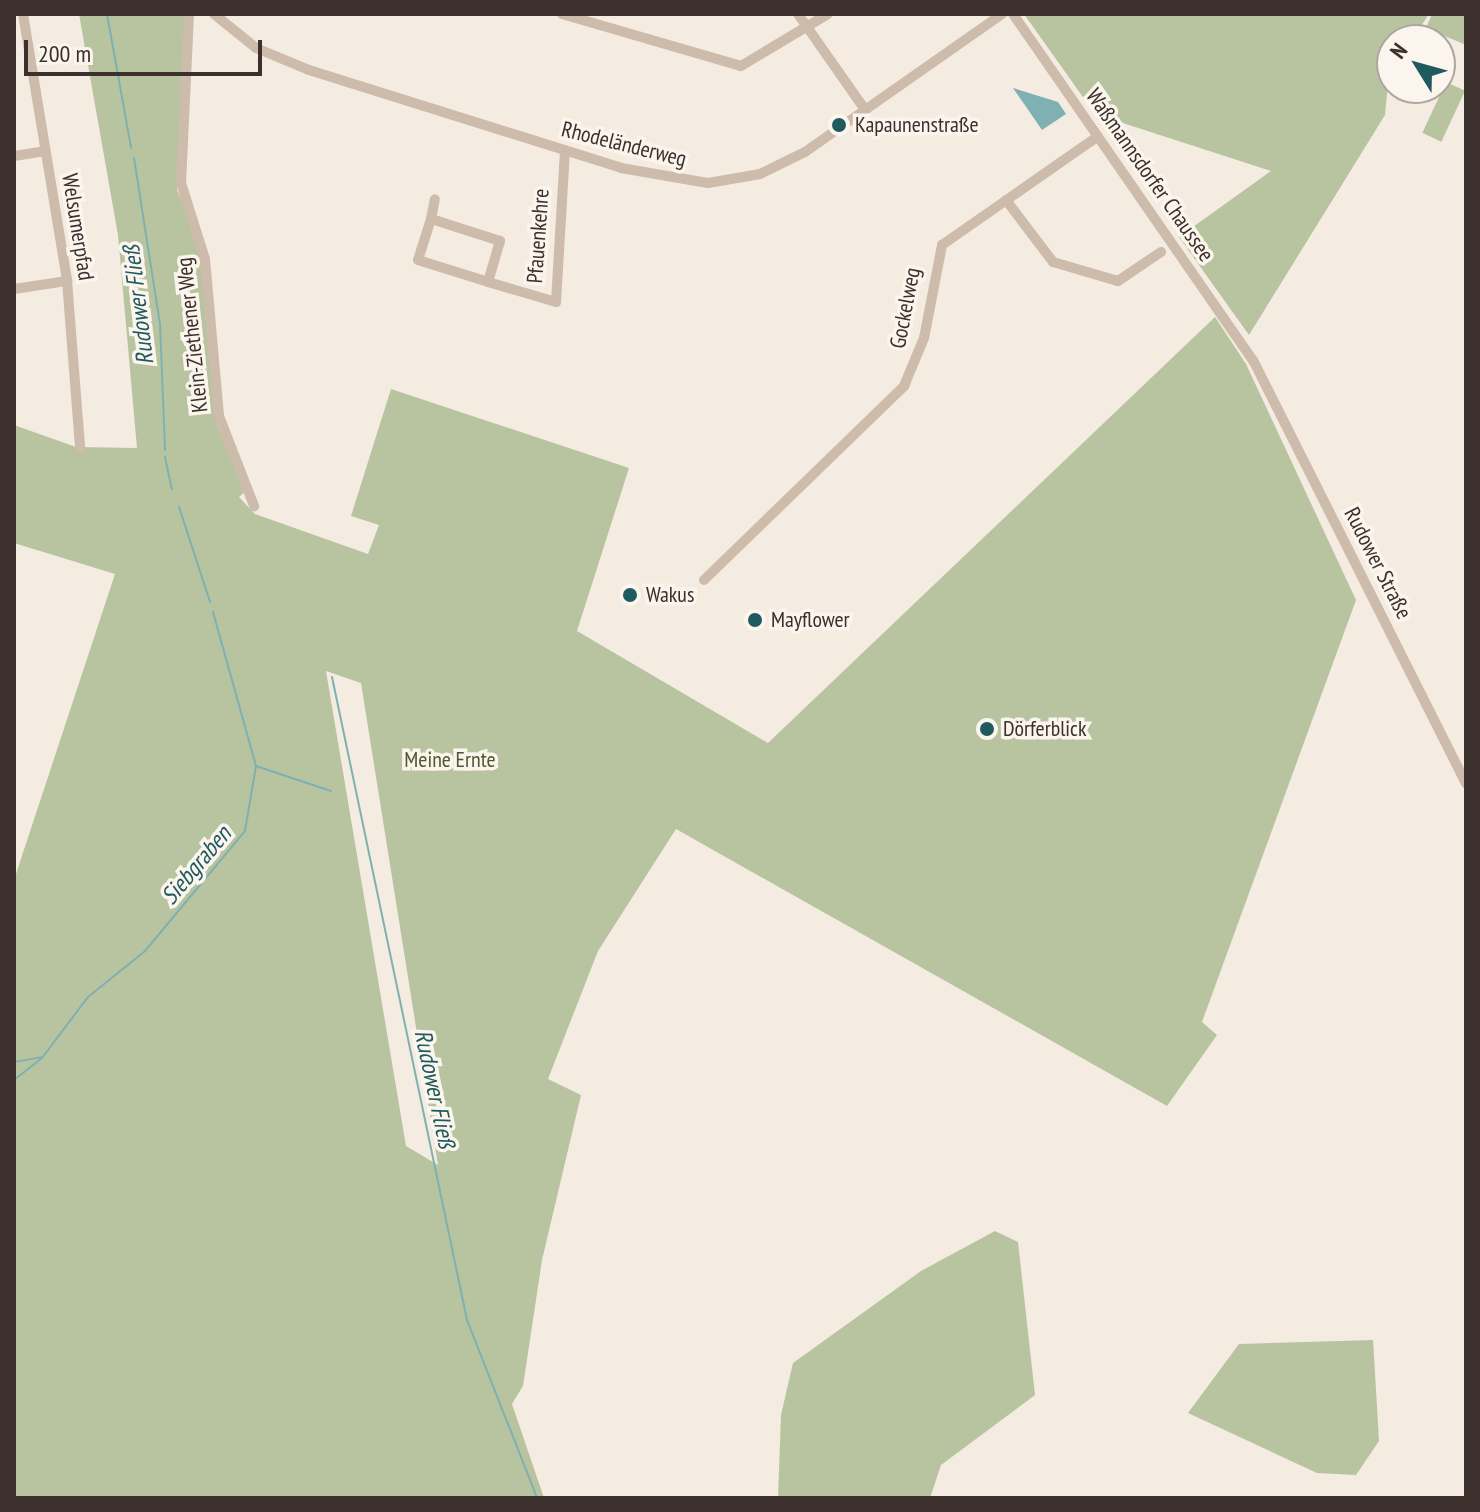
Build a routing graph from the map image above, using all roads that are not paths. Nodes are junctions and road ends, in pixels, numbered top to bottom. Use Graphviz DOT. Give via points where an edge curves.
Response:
graph roads {
  1 [pos="189,14"];
  2 [pos="214,14"];
  3 [pos="562,14"];
  4 [pos="608,14"];
  5 [pos="798,14"];
  6 [pos="828,14"];
  7 [pos="1002,14"];
  8 [pos="1013,14"];
  9 [pos="20,17"];
  10 [pos="604,27"];
  11 [pos="808,28"];
  12 [pos="866,111"];
  13 [pos="1098,136"];
  14 [pos="45,151"];
  15 [pos="565,151"];
  16 [pos="14,156"];
  17 [pos="435,199"];
  18 [pos="1006,200"];
  19 [pos="431,219"];
  20 [pos="1161,252"];
  21 [pos="67,281"];
  22 [pos="488,282"];
  23 [pos="14,289"];
  24 [pos="1253,360"];
  25 [pos="80,447"];
  26 [pos="254,506"];
  27 [pos="704,580"];
  28 [pos="1466,784"];
  1 -- 26 [label="street, Klein-Ziethener Weg" via="181,183 205,259 219,416"];
  2 -- 15 [label="street, Rhodeländerweg" via="246,42 293,64"];
  3 -- 10 [label="street"];
  4 -- 10 [label="street"];
  5 -- 11 [label="street"];
  6 -- 11 [label="street"];
  7 -- 12 [label="street, Rhodeländerweg"];
  8 -- 13 [label="street, Waßmannsdorfer Chaussee"];
  9 -- 14 [label="street, Welsumerpfad"];
  10 -- 11 [label="street" via="728,66 756,63"];
  11 -- 12 [label="street"];
  12 -- 15 [label="street, Rhodeländerweg" via="778,167 726,182 662,179"];
  13 -- 18 [label="street, Gockelweg"];
  13 -- 24 [label="street, Waßmannsdorfer Chaussee"];
  14 -- 16 [label="street"];
  14 -- 21 [label="street, Welsumerpfad"];
  15 -- 22 [label="street, Pfauenkehre" via="556,302"];
  17 -- 19 [label="street"];
  18 -- 20 [label="street" via="1053,262 1118,281"];
  18 -- 27 [label="street, Gockelweg" via="938,250 924,338 897,395"];
  19 -- 22 [label="street, Pfauenkehre" via="500,241"];
  19 -- 22 [label="street, Pfauenkehre" via="418,260"];
  21 -- 23 [label="street"];
  21 -- 25 [label="street, Welsumerpfad"];
  24 -- 28 [label="street, Rudower Straße"];
}
